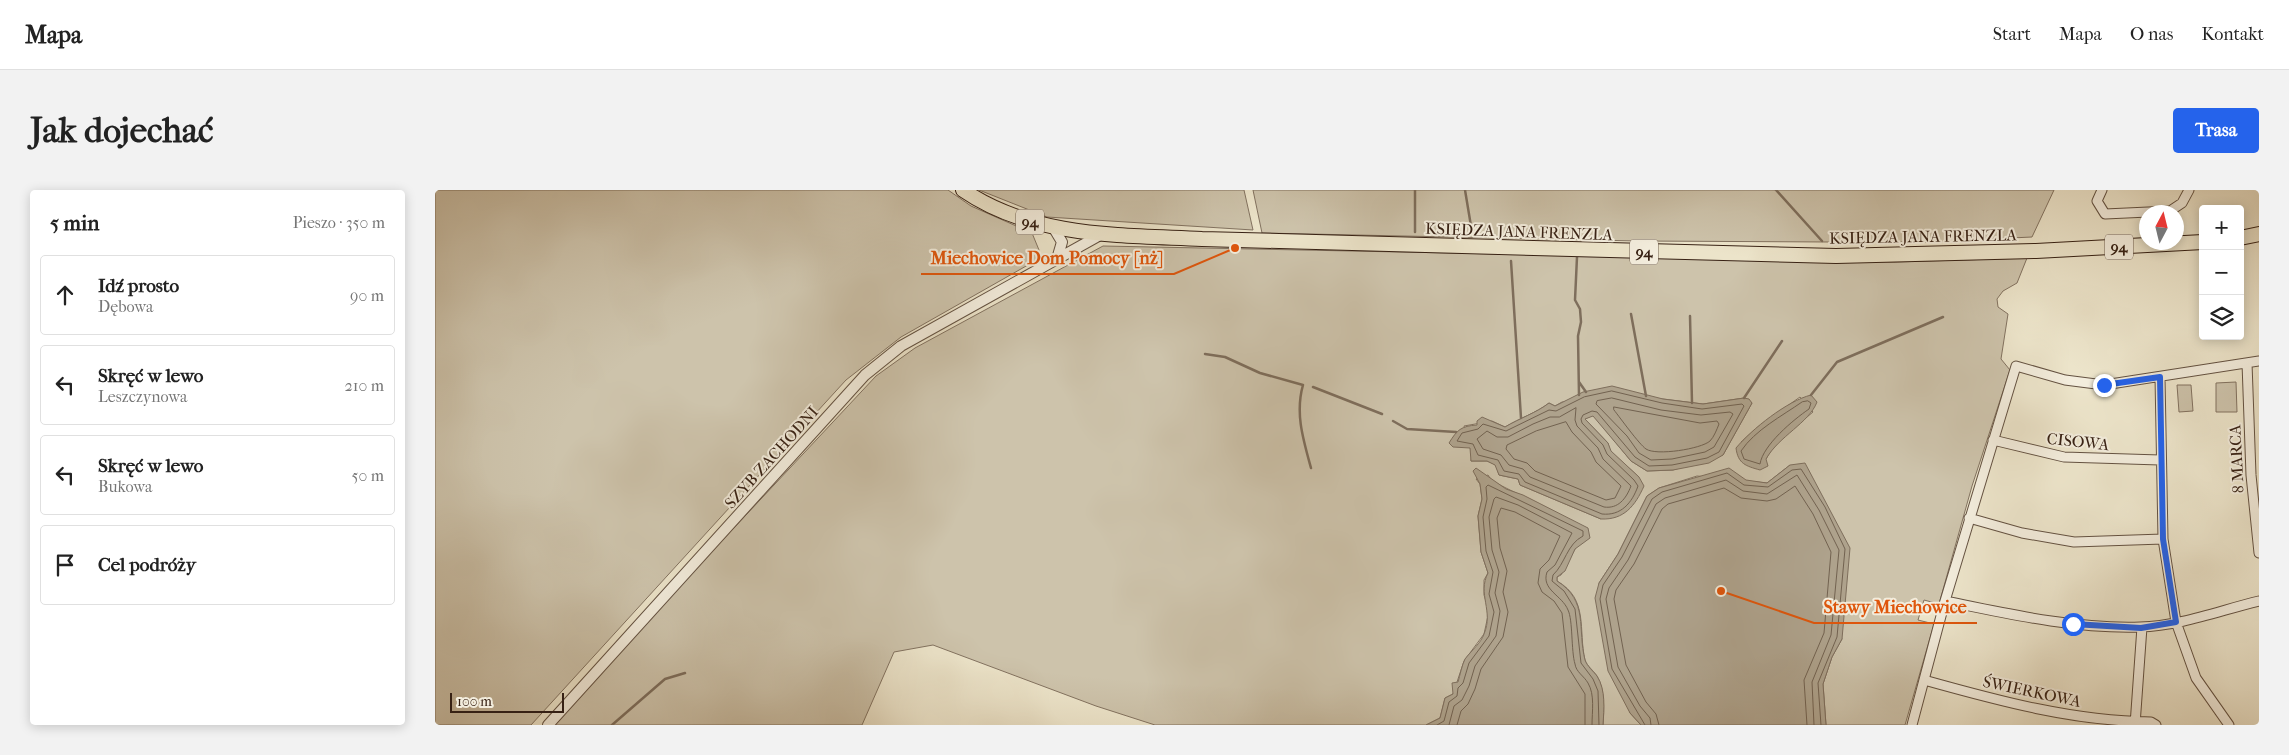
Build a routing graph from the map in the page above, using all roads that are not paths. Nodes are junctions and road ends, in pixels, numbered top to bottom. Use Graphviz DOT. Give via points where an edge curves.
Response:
graph roads {
  1 [pos="963,190"];
  2 [pos="2103,190"];
  3 [pos="2189,190"];
  4 [pos="1053,227"];
  5 [pos="1102,234"];
  6 [pos="2259,234"];
  7 [pos="2244,237"];
  8 [pos="2199,242"];
  9 [pos="1057,259"];
  10 [pos="2259,362"];
  11 [pos="2247,363"];
  12 [pos="2160,377"];
  13 [pos="1993,440"];
  14 [pos="2160,460"];
  15 [pos="1969,518"];
  16 [pos="2163,539"];
  17 [pos="2259,553"];
  18 [pos="1945,601"];
  19 [pos="2259,601"];
  20 [pos="2176,622"];
  21 [pos="2141,628"];
  22 [pos="1924,680"];
  23 [pos="2135,724"];
  24 [pos="548,725"];
  25 [pos="1912,725"];
  26 [pos="2156,725"];
  27 [pos="2229,725"];
  1 -- 4 [label="main road, KSIĘDZA JANA FRENZLA / 94" via="995,209"];
  2 -- 3 [label="street" via="2097,201 2105,214 2170,211 2182,203"];
  4 -- 5 [label="main road, KSIĘDZA JANA FRENZLA / 94"];
  4 -- 9 [label="street" via="1062,242"];
  5 -- 8 [label="main road, KSIĘDZA JANA FRENZLA / 94" via="1836,256 2036,251"];
  5 -- 9 [label="street, SZYB ZACHODNI"];
  6 -- 7 [label="main road"];
  9 -- 24 [label="street, SZYB ZACHODNI" via="901,346 865,375"];
  10 -- 11 [label="street"];
  11 -- 12 [label="street"];
  11 -- 17 [label="street, 8 MARCA" via="2251,475"];
  12 -- 13 [label="street" via="2104,385 2084,384 2016,366"];
  12 -- 14 [label="street"];
  13 -- 14 [label="street, CISOWA" via="2064,457"];
  13 -- 15 [label="street"];
  14 -- 16 [label="street"];
  15 -- 16 [label="street" via="2022,533 2074,542"];
  15 -- 18 [label="street"];
  16 -- 20 [label="street"];
  18 -- 21 [label="street" via="2041,620"];
  18 -- 22 [label="street"];
  19 -- 20 [label="street"];
  20 -- 21 [label="street"];
  20 -- 27 [label="street" via="2196,678"];
  21 -- 23 [label="street"];
  22 -- 23 [label="street, ŚWIERKOWA" via="2044,711"];
  22 -- 25 [label="street"];
  23 -- 26 [label="street, ŚWIERKOWA" via="2151,722"];
}
